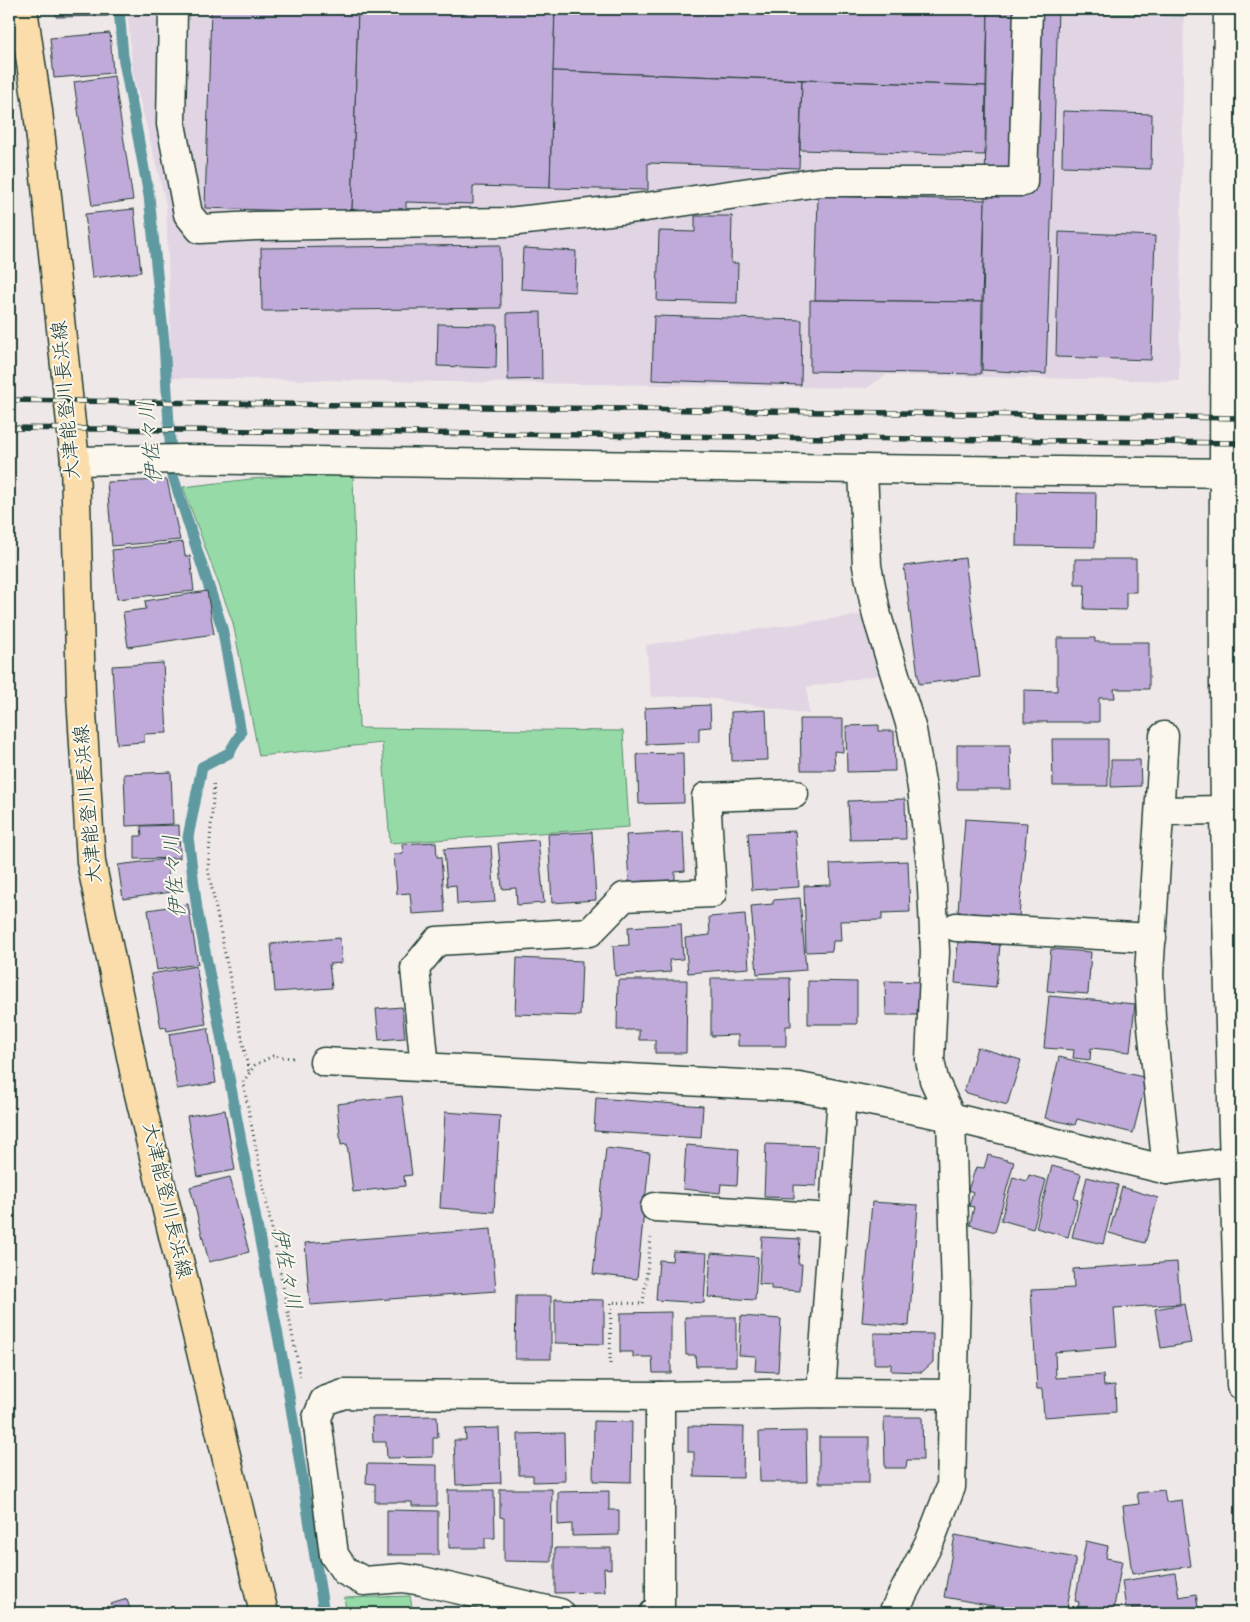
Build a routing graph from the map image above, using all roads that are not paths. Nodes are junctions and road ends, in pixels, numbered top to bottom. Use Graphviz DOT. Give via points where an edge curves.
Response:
graph roads {
  1 [pos="23,9"];
  2 [pos="173,9"];
  3 [pos="1028,9"];
  4 [pos="1228,9"];
  5 [pos="75,461"];
  6 [pos="863,469"];
  7 [pos="1232,473"];
  8 [pos="1164,736"];
  9 [pos="794,794"];
  10 [pos="1226,810"];
  11 [pos="1160,811"];
  12 [pos="956,927"];
  13 [pos="1152,938"];
  14 [pos="324,1062"];
  15 [pos="425,1067"];
  16 [pos="842,1096"];
  17 [pos="951,1117"];
  18 [pos="1233,1161"];
  19 [pos="1167,1170"];
  20 [pos="655,1207"];
  21 [pos="833,1218"];
  22 [pos="1241,1385"];
  23 [pos="821,1393"];
  24 [pos="953,1394"];
  25 [pos="660,1396"];
  26 [pos="264,1613"];
  27 [pos="560,1613"];
  28 [pos="654,1613"];
  29 [pos="892,1613"];
  1 -- 5 [label="main road, 大津能登川長浜線" via="38,111"];
  2 -- 3 [label="street" via="171,124 188,214 200,229 508,222 646,207 820,182 1023,182"];
  4 -- 7 [label="street"];
  5 -- 6 [label="street" via="184,459"];
  5 -- 26 [label="main road, 大津能登川長浜線" via="81,695 90,862 138,1090"];
  6 -- 7 [label="street"];
  6 -- 17 [label="street" via="867,566 877,616 912,730 922,788 931,866 935,952 930,1060 934,1080"];
  7 -- 10 [label="street"];
  8 -- 11 [label="street"];
  9 -- 15 [label="street" via="706,797 712,893 624,897 590,932 437,941 416,968"];
  10 -- 11 [label="street"];
  10 -- 18 [label="street"];
  11 -- 13 [label="street"];
  12 -- 13 [label="street"];
  13 -- 19 [label="street" via="1149,974 1151,1017"];
  14 -- 15 [label="street"];
  15 -- 16 [label="street" via="799,1087"];
  16 -- 17 [label="street"];
  16 -- 21 [label="street"];
  17 -- 19 [label="street"];
  17 -- 24 [label="street" via="956,1293"];
  18 -- 19 [label="street"];
  18 -- 22 [label="street"];
  20 -- 21 [label="street"];
  21 -- 23 [label="street"];
  23 -- 24 [label="street"];
  23 -- 25 [label="street"];
  24 -- 29 [label="street" via="951,1488 930,1541"];
  25 -- 27 [label="street" via="344,1394 324,1402 318,1418 334,1555 345,1571 364,1580 402,1578 422,1581"];
  25 -- 28 [label="street" via="660,1606"];
}
